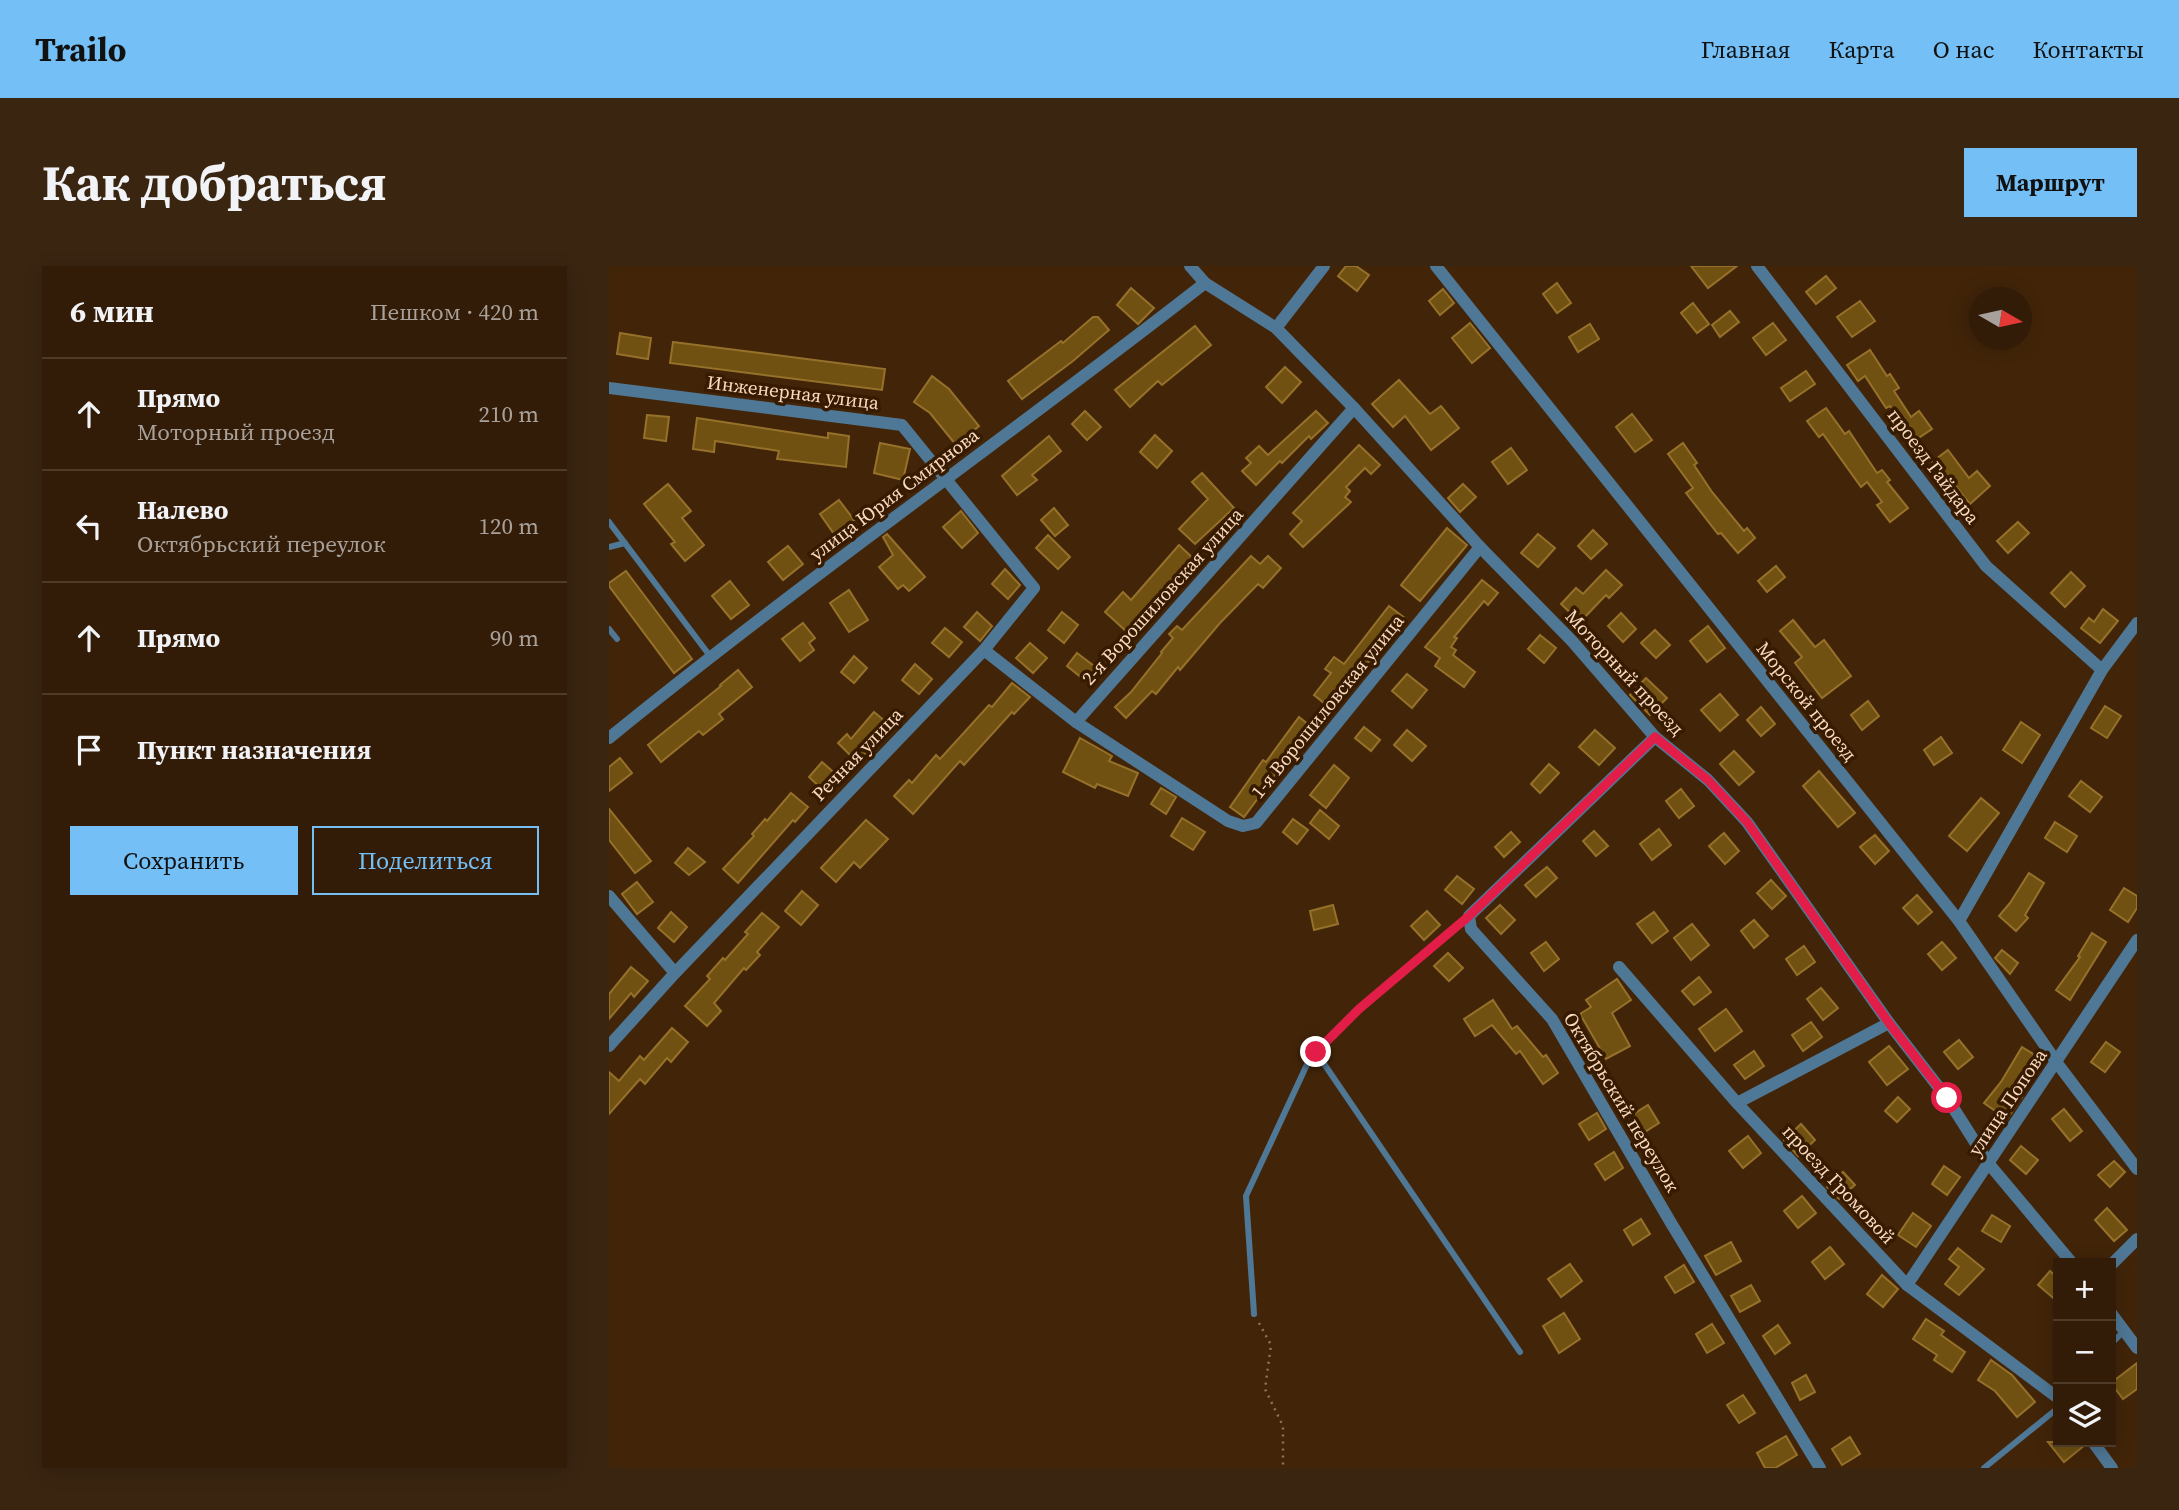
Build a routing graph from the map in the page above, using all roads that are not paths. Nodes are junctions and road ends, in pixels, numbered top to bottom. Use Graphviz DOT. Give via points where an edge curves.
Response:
graph roads {
  1 [pos="1191,266"];
  2 [pos="1324,266"];
  3 [pos="1436,266"];
  4 [pos="1757,266"];
  5 [pos="1205,283"];
  6 [pos="1276,328"];
  7 [pos="609,388"];
  8 [pos="1354,408"];
  9 [pos="947,478"];
  10 [pos="609,522"];
  11 [pos="625,543"];
  12 [pos="609,547"];
  13 [pos="1481,547"];
  14 [pos="2137,623"];
  15 [pos="609,629"];
  16 [pos="617,639"];
  17 [pos="984,650"];
  18 [pos="710,656"];
  19 [pos="2102,670"];
  20 [pos="1076,722"];
  21 [pos="1655,737"];
  22 [pos="609,738"];
  23 [pos="611,902"];
  24 [pos="1469,916"];
  25 [pos="1959,921"];
  26 [pos="2137,940"];
  27 [pos="1619,967"];
  28 [pos="675,973"];
  29 [pos="1889,1023"];
  30 [pos="609,1046"];
  31 [pos="1316,1052"];
  32 [pos="2057,1063"];
  33 [pos="1737,1102"];
  34 [pos="1989,1164"];
  35 [pos="2137,1169"];
  36 [pos="2137,1239"];
  37 [pos="2068,1258"];
  38 [pos="2116,1260"];
  39 [pos="1907,1285"];
  40 [pos="1254,1314"];
  41 [pos="2116,1320"];
  42 [pos="2124,1331"];
  43 [pos="2116,1339"];
  44 [pos="2137,1348"];
  45 [pos="1520,1352"];
  46 [pos="2053,1394"];
  47 [pos="2053,1412"];
  48 [pos="2097,1447"];
  49 [pos="1819,1468"];
  50 [pos="1984,1468"];
  51 [pos="2112,1468"];
  1 -- 5 [label="street, Моторный проезд"];
  2 -- 6 [label="street"];
  3 -- 25 [label="street, Морской проезд"];
  4 -- 19 [label="street, проезд Гайдара" via="1986,566"];
  5 -- 6 [label="street, Моторный проезд"];
  5 -- 9 [label="street, улица Юрия Смирнова"];
  6 -- 8 [label="street, Моторный проезд"];
  7 -- 9 [label="street, Инженерная улица" via="902,425"];
  8 -- 13 [label="street, Моторный проезд"];
  8 -- 20 [label="street, 2-я Ворошиловская улица"];
  9 -- 17 [label="street, Речная улица" via="1034,588"];
  9 -- 18 [label="street, улица Юрия Смирнова"];
  10 -- 11 [label="lane"];
  11 -- 12 [label="lane"];
  11 -- 18 [label="lane"];
  13 -- 20 [label="street, 1-я Ворошиловская улица" via="1256,823 1243,826 1228,821"];
  13 -- 21 [label="street, Моторный проезд" via="1572,641"];
  14 -- 19 [label="street"];
  15 -- 16 [label="lane"];
  17 -- 20 [label="street"];
  17 -- 28 [label="street, Речная улица"];
  18 -- 22 [label="street, улица Юрия Смирнова"];
  19 -- 25 [label="street"];
  21 -- 24 [label="street"];
  21 -- 29 [label="street, Моторный проезд" via="1708,780 1747,822"];
  23 -- 28 [label="street"];
  24 -- 31 [label="lane" via="1359,1009"];
  24 -- 49 [label="street, Октябрьский переулок" via="1471,929 1552,1019"];
  25 -- 32 [label="street, Морской проезд"];
  26 -- 32 [label="street, улица Попова"];
  27 -- 33 [label="street, проезд Громовой"];
  28 -- 30 [label="street, Речная улица"];
  29 -- 33 [label="street"];
  29 -- 34 [label="street, Моторный проезд" via="1947,1098"];
  31 -- 40 [label="lane" via="1245,1196"];
  31 -- 45 [label="lane"];
  32 -- 34 [label="street, улица Попова"];
  32 -- 35 [label="street, Морской проезд"];
  33 -- 39 [label="street, проезд Громовой"];
  34 -- 37 [label="street, Моторный проезд"];
  34 -- 39 [label="street, улица Попова"];
  36 -- 38 [label="street"];
  39 -- 46 [label="street, проезд Громовой"];
  41 -- 42 [label="street"];
  42 -- 43 [label="lane"];
  42 -- 44 [label="street"];
  47 -- 50 [label="lane"];
  48 -- 51 [label="street"];
}
